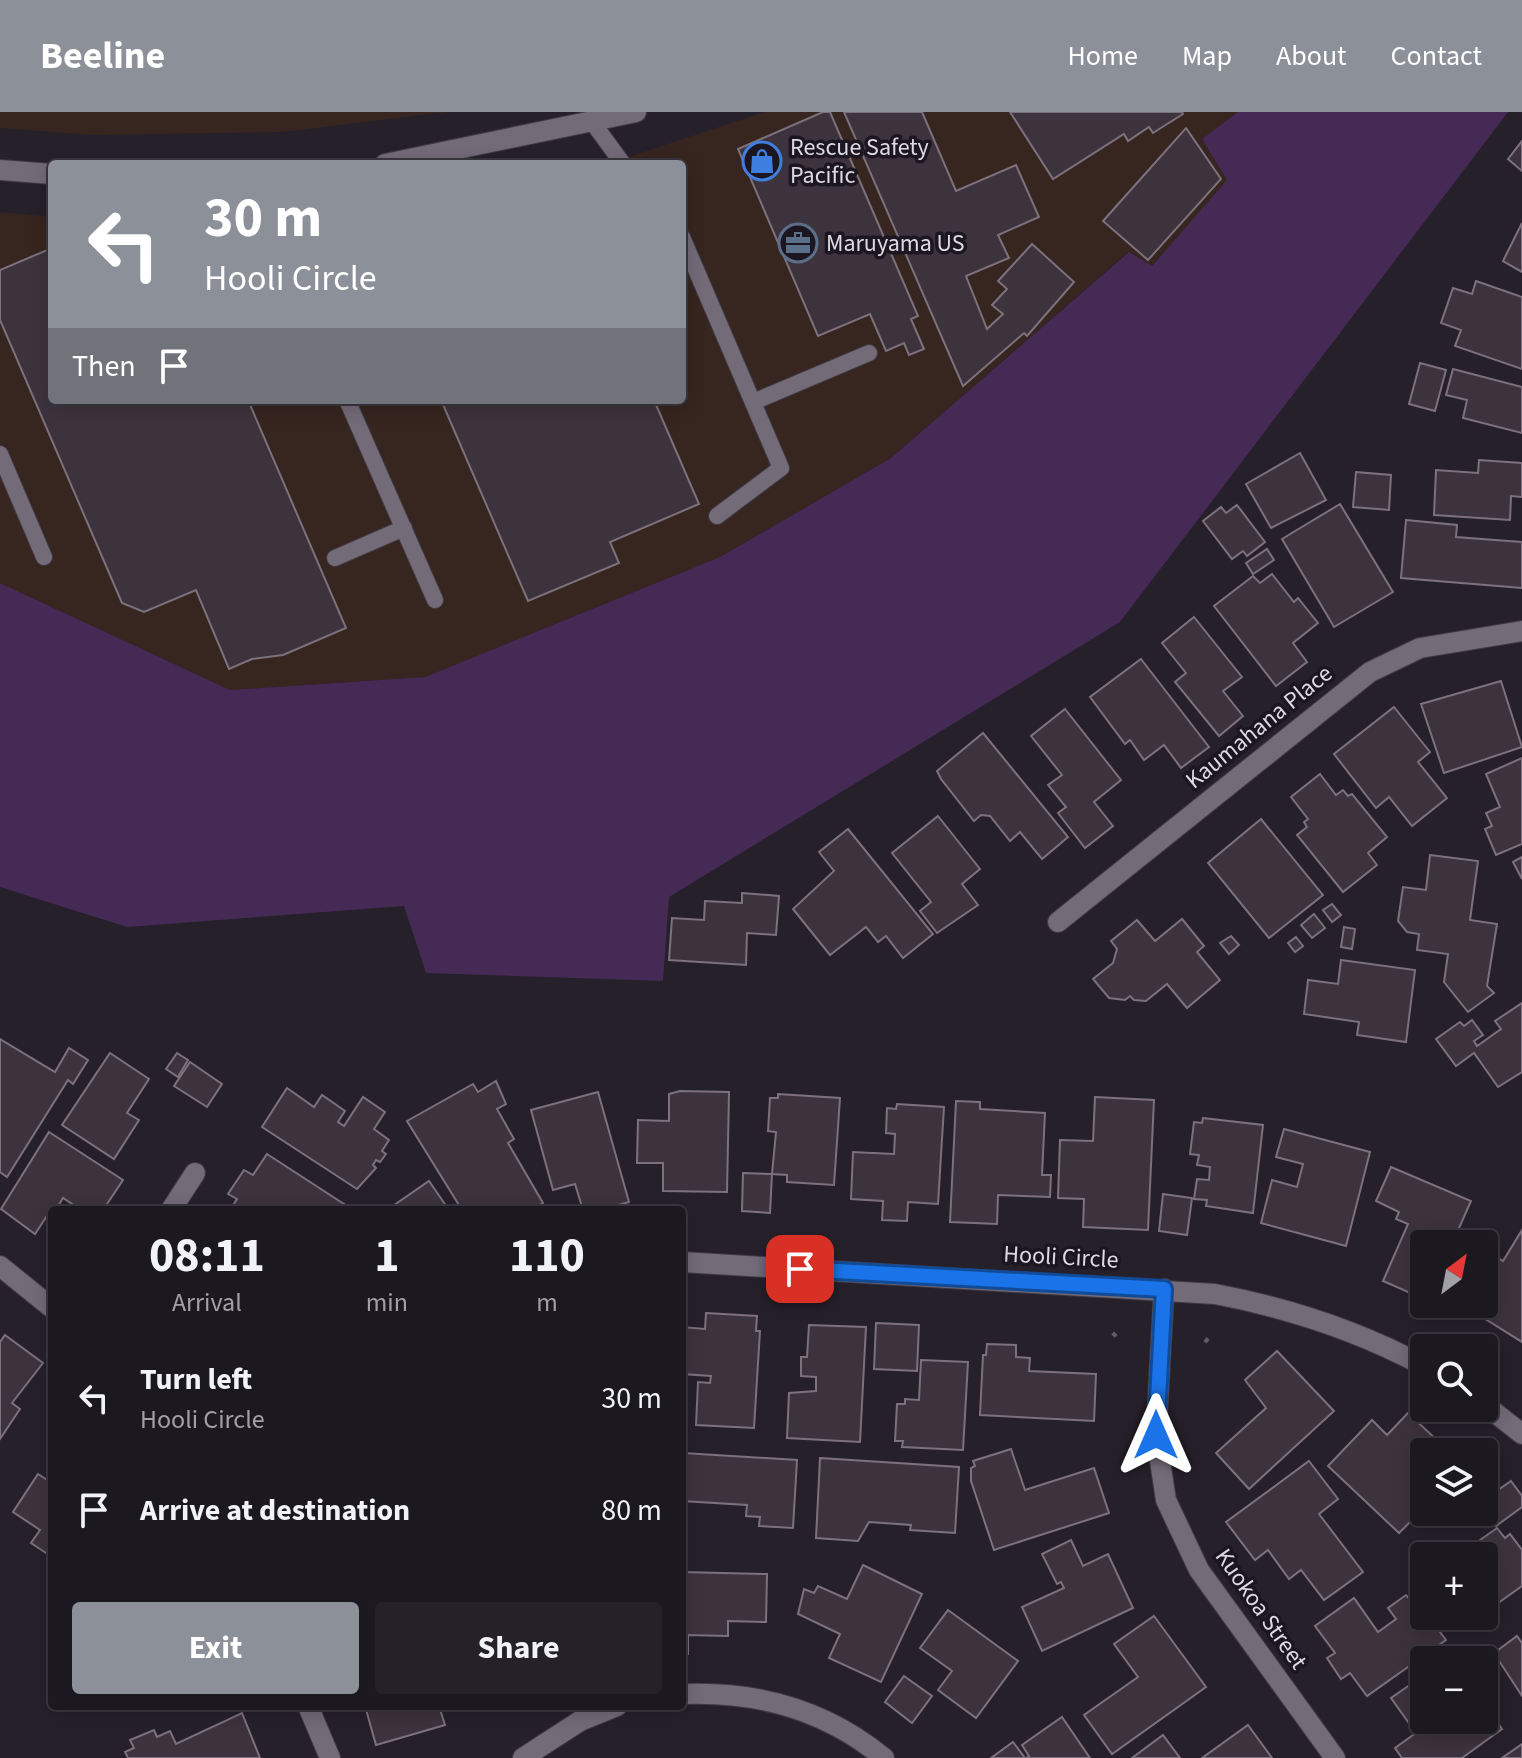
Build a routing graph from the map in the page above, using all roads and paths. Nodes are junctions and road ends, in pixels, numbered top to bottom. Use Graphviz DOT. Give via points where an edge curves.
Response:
graph roads {
  1 [pos="636,112"];
  2 [pos="593,123"];
  3 [pos="405,160"];
  4 [pos="620,160"];
  5 [pos="0,170"];
  6 [pos="48,174"];
  7 [pos="686,246"];
  8 [pos="869,353"];
  9 [pos="753,402"];
  10 [pos="349,404"];
  11 [pos="0,454"];
  12 [pos="717,516"];
  13 [pos="404,528"];
  14 [pos="44,557"];
  15 [pos="335,558"];
  16 [pos="435,600"];
  17 [pos="1522,631"];
  18 [pos="1058,922"];
  19 [pos="195,1173"];
  20 [pos="174,1206"];
  21 [pos="686,1262"];
  22 [pos="0,1266"];
  23 [pos="1164,1289"];
  24 [pos="48,1305"];
  25 [pos="1410,1359"];
  26 [pos="1498,1415"];
  27 [pos="1522,1434"];
  28 [pos="686,1694"];
  29 [pos="310,1710"];
  30 [pos="607,1710"];
  31 [pos="330,1758"];
  32 [pos="523,1758"];
  33 [pos="884,1758"];
  34 [pos="1335,1758"];
  1 -- 2 [label="street"];
  2 -- 3 [label="street"];
  2 -- 4 [label="lane"];
  5 -- 6 [label="street"];
  7 -- 9 [label="lane"];
  8 -- 9 [label="lane"];
  9 -- 12 [label="lane" via="781,468"];
  10 -- 13 [label="lane"];
  11 -- 14 [label="lane"];
  13 -- 15 [label="lane"];
  13 -- 16 [label="lane"];
  17 -- 18 [label="street, Kaumahana Place" via="1420,648 1370,672"];
  19 -- 20 [label="street"];
  21 -- 23 [label="street, Hooli Circle"];
  22 -- 24 [label="street"];
  23 -- 25 [label="street, Hooli Circle" via="1297,1312 1349,1329"];
  23 -- 34 [label="street, Kuokoa Street" via="1156,1435 1166,1500 1199,1570"];
  26 -- 27 [label="street"];
  28 -- 33 [label="street" via="740,1695 788,1706 839,1727"];
  29 -- 31 [label="street"];
  30 -- 32 [label="street"];
}
